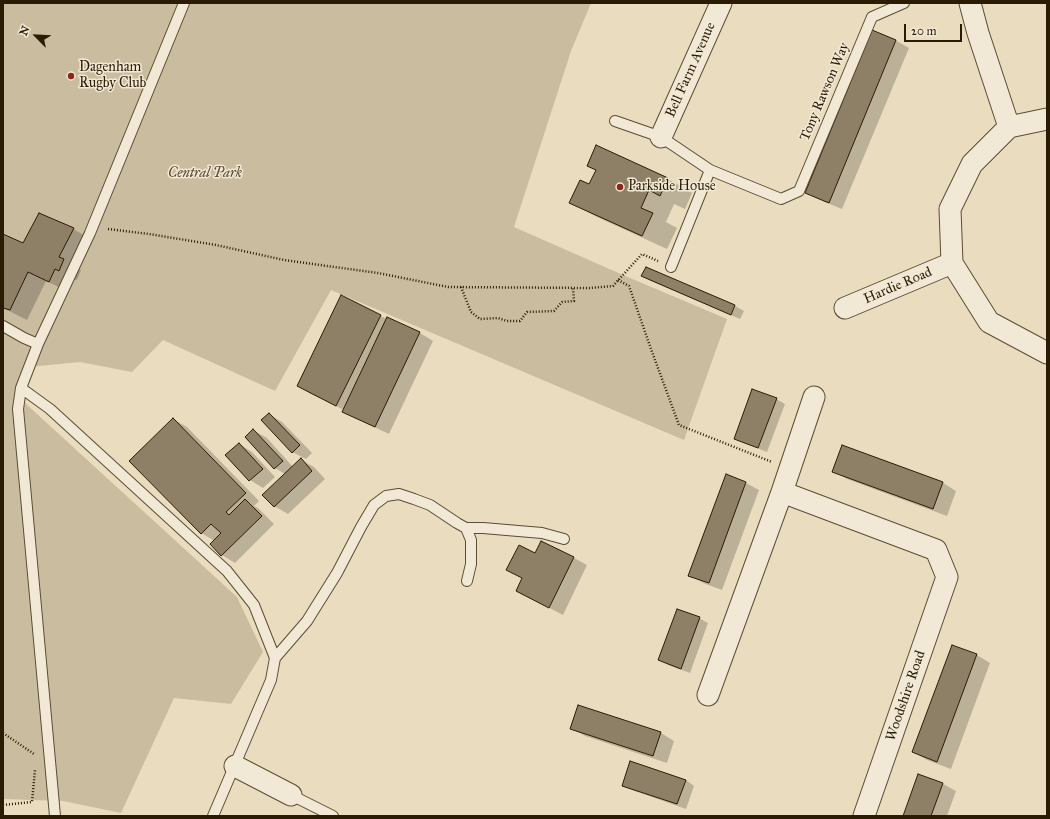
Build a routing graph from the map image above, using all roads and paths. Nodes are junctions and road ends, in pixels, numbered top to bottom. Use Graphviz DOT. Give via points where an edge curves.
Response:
graph roads {
  1 [pos="184,3"];
  2 [pos="721,3"];
  3 [pos="904,3"];
  4 [pos="970,3"];
  5 [pos="1047,119"];
  6 [pos="615,121"];
  7 [pos="1008,127"];
  8 [pos="661,137"];
  9 [pos="710,170"];
  10 [pos="91,229"];
  11 [pos="952,263"];
  12 [pos="671,267"];
  13 [pos="618,280"];
  14 [pos="461,287"];
  15 [pos="573,288"];
  16 [pos="845,308"];
  17 [pos="3,326"];
  18 [pos="38,344"];
  19 [pos="1047,353"];
  20 [pos="21,388"];
  21 [pos="814,396"];
  22 [pos="790,469"];
  23 [pos="782,492"];
  24 [pos="466,528"];
  25 [pos="564,538"];
  26 [pos="467,581"];
  27 [pos="275,658"];
  28 [pos="708,695"];
  29 [pos="3,733"];
  30 [pos="36,755"];
  31 [pos="50,763"];
  32 [pos="235,766"];
  33 [pos="290,795"];
  34 [pos="3,805"];
  35 [pos="55,816"];
  36 [pos="213,816"];
  37 [pos="333,816"];
  38 [pos="864,816"];
  1 -- 10 [label="lane"];
  2 -- 8 [label="street, Bell Farm Avenue"];
  3 -- 9 [label="lane, Tony Rawson Way" via="872,17 799,191 781,200"];
  4 -- 7 [label="street"];
  5 -- 7 [label="street"];
  6 -- 8 [label="lane"];
  7 -- 11 [label="street" via="972,164 950,209"];
  8 -- 9 [label="lane"];
  9 -- 12 [label="lane"];
  10 -- 14 [label="path" via="104,228 149,234 284,260"];
  10 -- 18 [label="lane"];
  11 -- 16 [label="street, Hardie Road"];
  11 -- 19 [label="street" via="989,322"];
  12 -- 13 [label="path" via="642,254"];
  13 -- 15 [label="path" via="613,286"];
  13 -- 22 [label="path" via="629,286 679,425"];
  14 -- 15 [label="path"];
  14 -- 15 [label="path" via="471,312 480,319 498,318 507,321 520,321 527,312 554,311 562,302 574,301"];
  17 -- 18 [label="lane"];
  18 -- 20 [label="lane"];
  20 -- 27 [label="lane" via="50,409 227,571 254,605"];
  20 -- 31 [label="lane" via="18,409"];
  21 -- 22 [label="street"];
  22 -- 23 [label="street"];
  23 -- 28 [label="street"];
  23 -- 38 [label="street, Woodshire Road" via="936,550 947,577"];
  24 -- 25 [label="lane" via="542,533"];
  24 -- 26 [label="lane" via="471,540 471,564"];
  24 -- 27 [label="lane" via="430,505 399,494 386,496 374,505 307,621"];
  27 -- 32 [label="lane" via="271,680"];
  29 -- 30 [label="path"];
  30 -- 31 [label="path"];
  30 -- 34 [label="path" via="32,802"];
  31 -- 35 [label="lane"];
  32 -- 33 [label="street"];
  32 -- 36 [label="lane"];
  33 -- 37 [label="lane"];
}
